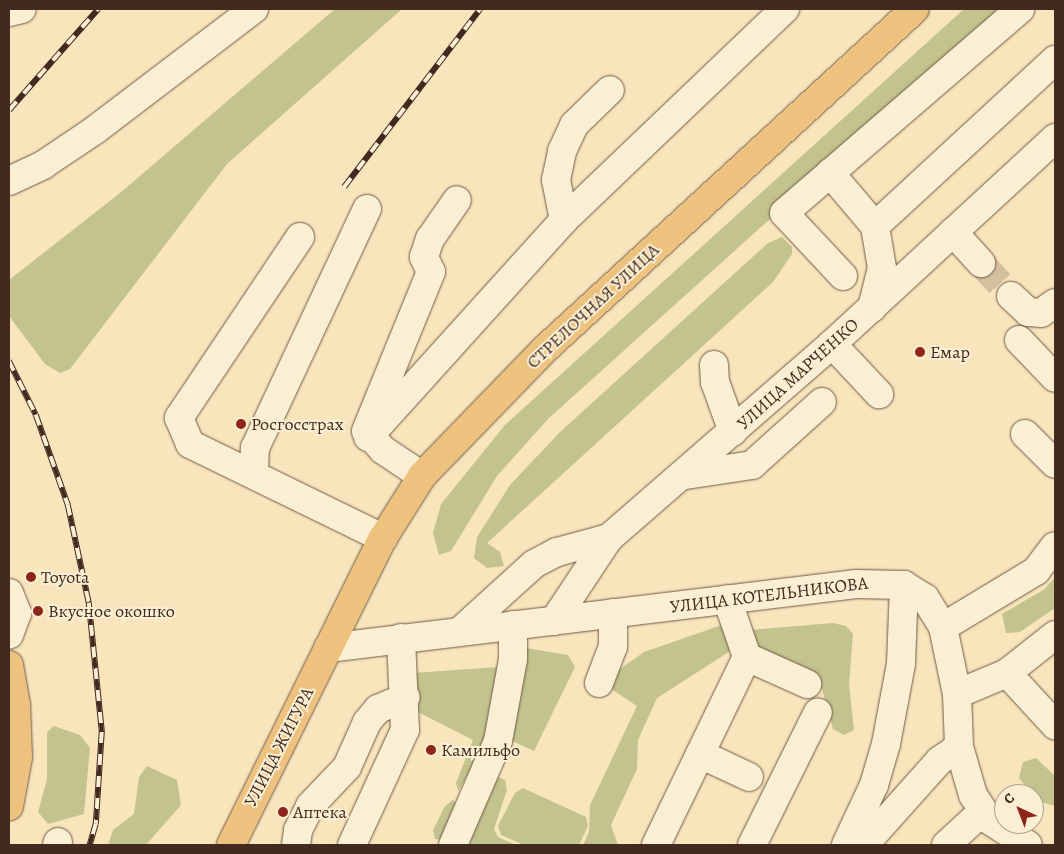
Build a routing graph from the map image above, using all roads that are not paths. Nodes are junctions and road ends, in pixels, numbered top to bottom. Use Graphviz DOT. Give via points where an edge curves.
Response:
graph roads {
  1 [pos="22,9"];
  2 [pos="254,9"];
  3 [pos="785,9"];
  4 [pos="915,9"];
  5 [pos="1020,9"];
  6 [pos="9,12"];
  7 [pos="1055,60"];
  8 [pos="610,90"];
  9 [pos="1055,138"];
  10 [pos="830,173"];
  11 [pos="9,181"];
  12 [pos="457,200"];
  13 [pos="367,209"];
  14 [pos="564,220"];
  15 [pos="875,226"];
  16 [pos="954,232"];
  17 [pos="300,237"];
  18 [pos="981,263"];
  19 [pos="843,276"];
  20 [pos="1012,296"];
  21 [pos="1055,303"];
  22 [pos="872,308"];
  23 [pos="1020,340"];
  24 [pos="832,344"];
  25 [pos="714,365"];
  26 [pos="1055,378"];
  27 [pos="879,394"];
  28 [pos="822,402"];
  29 [pos="733,432"];
  30 [pos="1025,434"];
  31 [pos="368,437"];
  32 [pos="1055,464"];
  33 [pos="254,472"];
  34 [pos="686,475"];
  35 [pos="422,476"];
  36 [pos="383,538"];
  37 [pos="609,538"];
  38 [pos="1055,546"];
  39 [pos="904,585"];
  40 [pos="9,593"];
  41 [pos="728,599"];
  42 [pos="613,613"];
  43 [pos="554,621"];
  44 [pos="513,625"];
  45 [pos="943,627"];
  46 [pos="459,632"];
  47 [pos="9,634"];
  48 [pos="1055,636"];
  49 [pos="401,638"];
  50 [pos="328,648"];
  51 [pos="747,658"];
  52 [pos="9,664"];
  53 [pos="1007,673"];
  54 [pos="599,683"];
  55 [pos="807,684"];
  56 [pos="957,694"];
  57 [pos="406,697"];
  58 [pos="818,712"];
  59 [pos="1055,725"];
  60 [pos="959,747"];
  61 [pos="700,754"];
  62 [pos="749,777"];
  63 [pos="772,805"];
  64 [pos="9,806"];
  65 [pos="982,812"];
  66 [pos="1015,843"];
  67 [pos="231,845"];
  68 [pos="296,845"];
  69 [pos="352,845"];
  70 [pos="453,845"];
  71 [pos="656,845"];
  72 [pos="752,845"];
  73 [pos="767,845"];
  74 [pos="846,845"];
  75 [pos="864,845"];
  76 [pos="946,845"];
  1 -- 6 [label="street"];
  2 -- 11 [label="street" via="95,130 43,165"];
  3 -- 14 [label="street"];
  4 -- 35 [label="main road, СТРЕЛОЧНАЯ УЛИЦА" via="545,349"];
  5 -- 10 [label="street"];
  7 -- 15 [label="street"];
  8 -- 14 [label="street" via="574,124 562,151 556,180"];
  9 -- 16 [label="street, УЛИЦА МАРЧЕНКО"];
  10 -- 15 [label="street"];
  10 -- 19 [label="street" via="784,213"];
  12 -- 31 [label="street" via="430,239 424,257 431,272 368,422"];
  13 -- 33 [label="street" via="255,448"];
  14 -- 31 [label="street"];
  15 -- 22 [label="street" via="882,268"];
  16 -- 18 [label="street"];
  16 -- 22 [label="street, УЛИЦА МАРЧЕНКО"];
  17 -- 33 [label="street" via="179,418 190,444"];
  20 -- 21 [label="street" via="1028,312 1041,313"];
  22 -- 24 [label="street, УЛИЦА МАРЧЕНКО"];
  23 -- 26 [label="street"];
  24 -- 27 [label="street"];
  24 -- 29 [label="street, УЛИЦА МАРЧЕНКО"];
  25 -- 29 [label="street" via="715,382"];
  28 -- 34 [label="street" via="752,465"];
  29 -- 34 [label="street, УЛИЦА МАРЧЕНКО"];
  30 -- 32 [label="street"];
  31 -- 35 [label="street"];
  33 -- 36 [label="street"];
  34 -- 37 [label="street, УЛИЦА МАРЧЕНКО"];
  35 -- 36 [label="main road, СТРЕЛОЧНАЯ УЛИЦА"];
  36 -- 50 [label="main road, СТРЕЛОЧНАЯ УЛИЦА"];
  37 -- 43 [label="street, УЛИЦА МАРЧЕНКО"];
  37 -- 46 [label="street" via="557,552 534,564"];
  38 -- 45 [label="street" via="1036,571"];
  39 -- 41 [label="street, УЛИЦА КОТЕЛЬНИКОВА" via="856,584"];
  39 -- 45 [label="street" via="925,598"];
  39 -- 74 [label="street" via="900,664 886,744 874,785"];
  40 -- 47 [label="street" via="17,612"];
  41 -- 42 [label="street, УЛИЦА КОТЕЛЬНИКОВА"];
  41 -- 51 [label="street"];
  42 -- 43 [label="street, УЛИЦА КОТЕЛЬНИКОВА"];
  42 -- 54 [label="street" via="613,647"];
  43 -- 44 [label="street, УЛИЦА КОТЕЛЬНИКОВА"];
  44 -- 46 [label="street, УЛИЦА КОТЕЛЬНИКОВА"];
  44 -- 70 [label="street" via="513,660 498,741"];
  45 -- 56 [label="street"];
  46 -- 49 [label="street, УЛИЦА КОТЕЛЬНИКОВА"];
  48 -- 53 [label="street"];
  49 -- 50 [label="street, УЛИЦА КОТЕЛЬНИКОВА"];
  49 -- 57 [label="street"];
  50 -- 67 [label="main road, УЛИЦА ЖИГУРА"];
  51 -- 55 [label="street"];
  51 -- 61 [label="street"];
  52 -- 64 [label="main road" via="16,705 18,758"];
  53 -- 56 [label="street"];
  53 -- 59 [label="street"];
  56 -- 60 [label="street"];
  57 -- 68 [label="street" via="378,709 367,722 347,767 310,806 298,830"];
  57 -- 69 [label="street" via="405,730"];
  58 -- 63 [label="street"];
  60 -- 65 [label="street"];
  60 -- 75 [label="street" via="939,761"];
  61 -- 62 [label="street"];
  61 -- 71 [label="street"];
  63 -- 72 [label="street"];
  63 -- 73 [label="street" via="778,824"];
  65 -- 66 [label="street"];
  65 -- 76 [label="street"];
}
